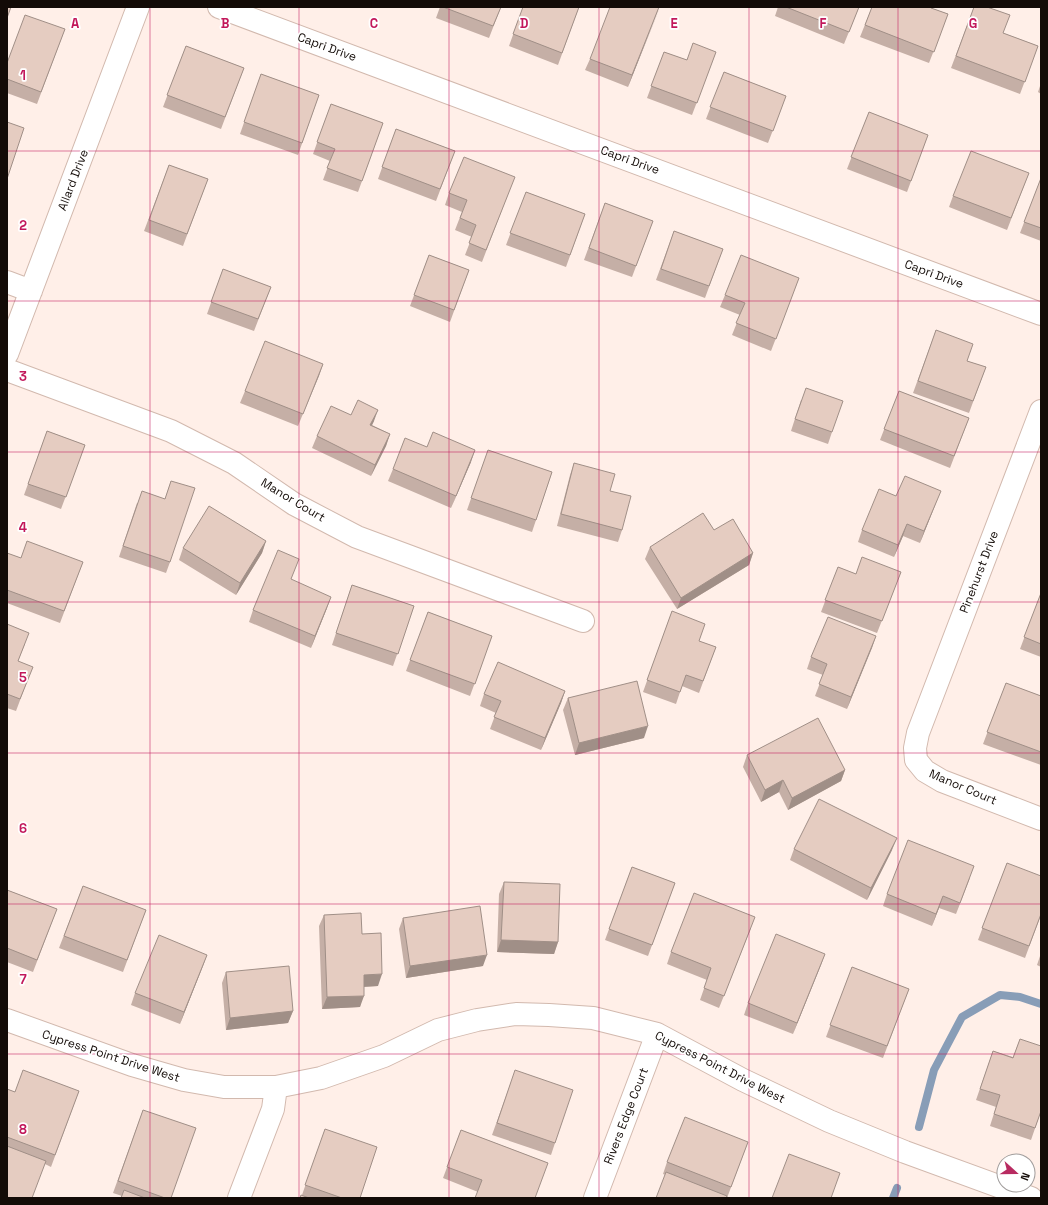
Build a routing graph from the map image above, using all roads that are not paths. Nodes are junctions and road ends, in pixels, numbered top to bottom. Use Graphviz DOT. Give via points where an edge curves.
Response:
graph roads {
  1 [pos="138,7"];
  2 [pos="219,7"];
  3 [pos="7,282"];
  4 [pos="31,291"];
  5 [pos="1041,314"];
  6 [pos="7,354"];
  7 [pos="7,370"];
  8 [pos="1041,411"];
  9 [pos="584,621"];
  10 [pos="918,733"];
  11 [pos="1041,818"];
  12 [pos="7,1020"];
  13 [pos="657,1034"];
  14 [pos="276,1087"];
  15 [pos="239,1198"];
  16 [pos="596,1198"];
  17 [pos="1031,1198"];
  1 -- 4 [label="street, Allard Drive"];
  2 -- 5 [label="street, Capri Drive"];
  3 -- 4 [label="street"];
  4 -- 6 [label="street, Allard Drive"];
  7 -- 9 [label="street, Manor Court" via="171,431 234,463 294,504 357,537"];
  8 -- 10 [label="street, Pinehurst Drive"];
  10 -- 11 [label="street, Manor Court" via="914,748 916,760 925,771 942,781"];
  12 -- 14 [label="street, Cypress Point Drive West" via="132,1065 184,1080 224,1087"];
  13 -- 14 [label="street, Cypress Point Drive West" via="593,1018 516,1014 438,1030 384,1056 321,1078"];
  13 -- 16 [label="street, Rivers Edge Court"];
  13 -- 17 [label="street, Cypress Point Drive West" via="742,1080 829,1121"];
  14 -- 15 [label="street" via="273,1109"];
}
